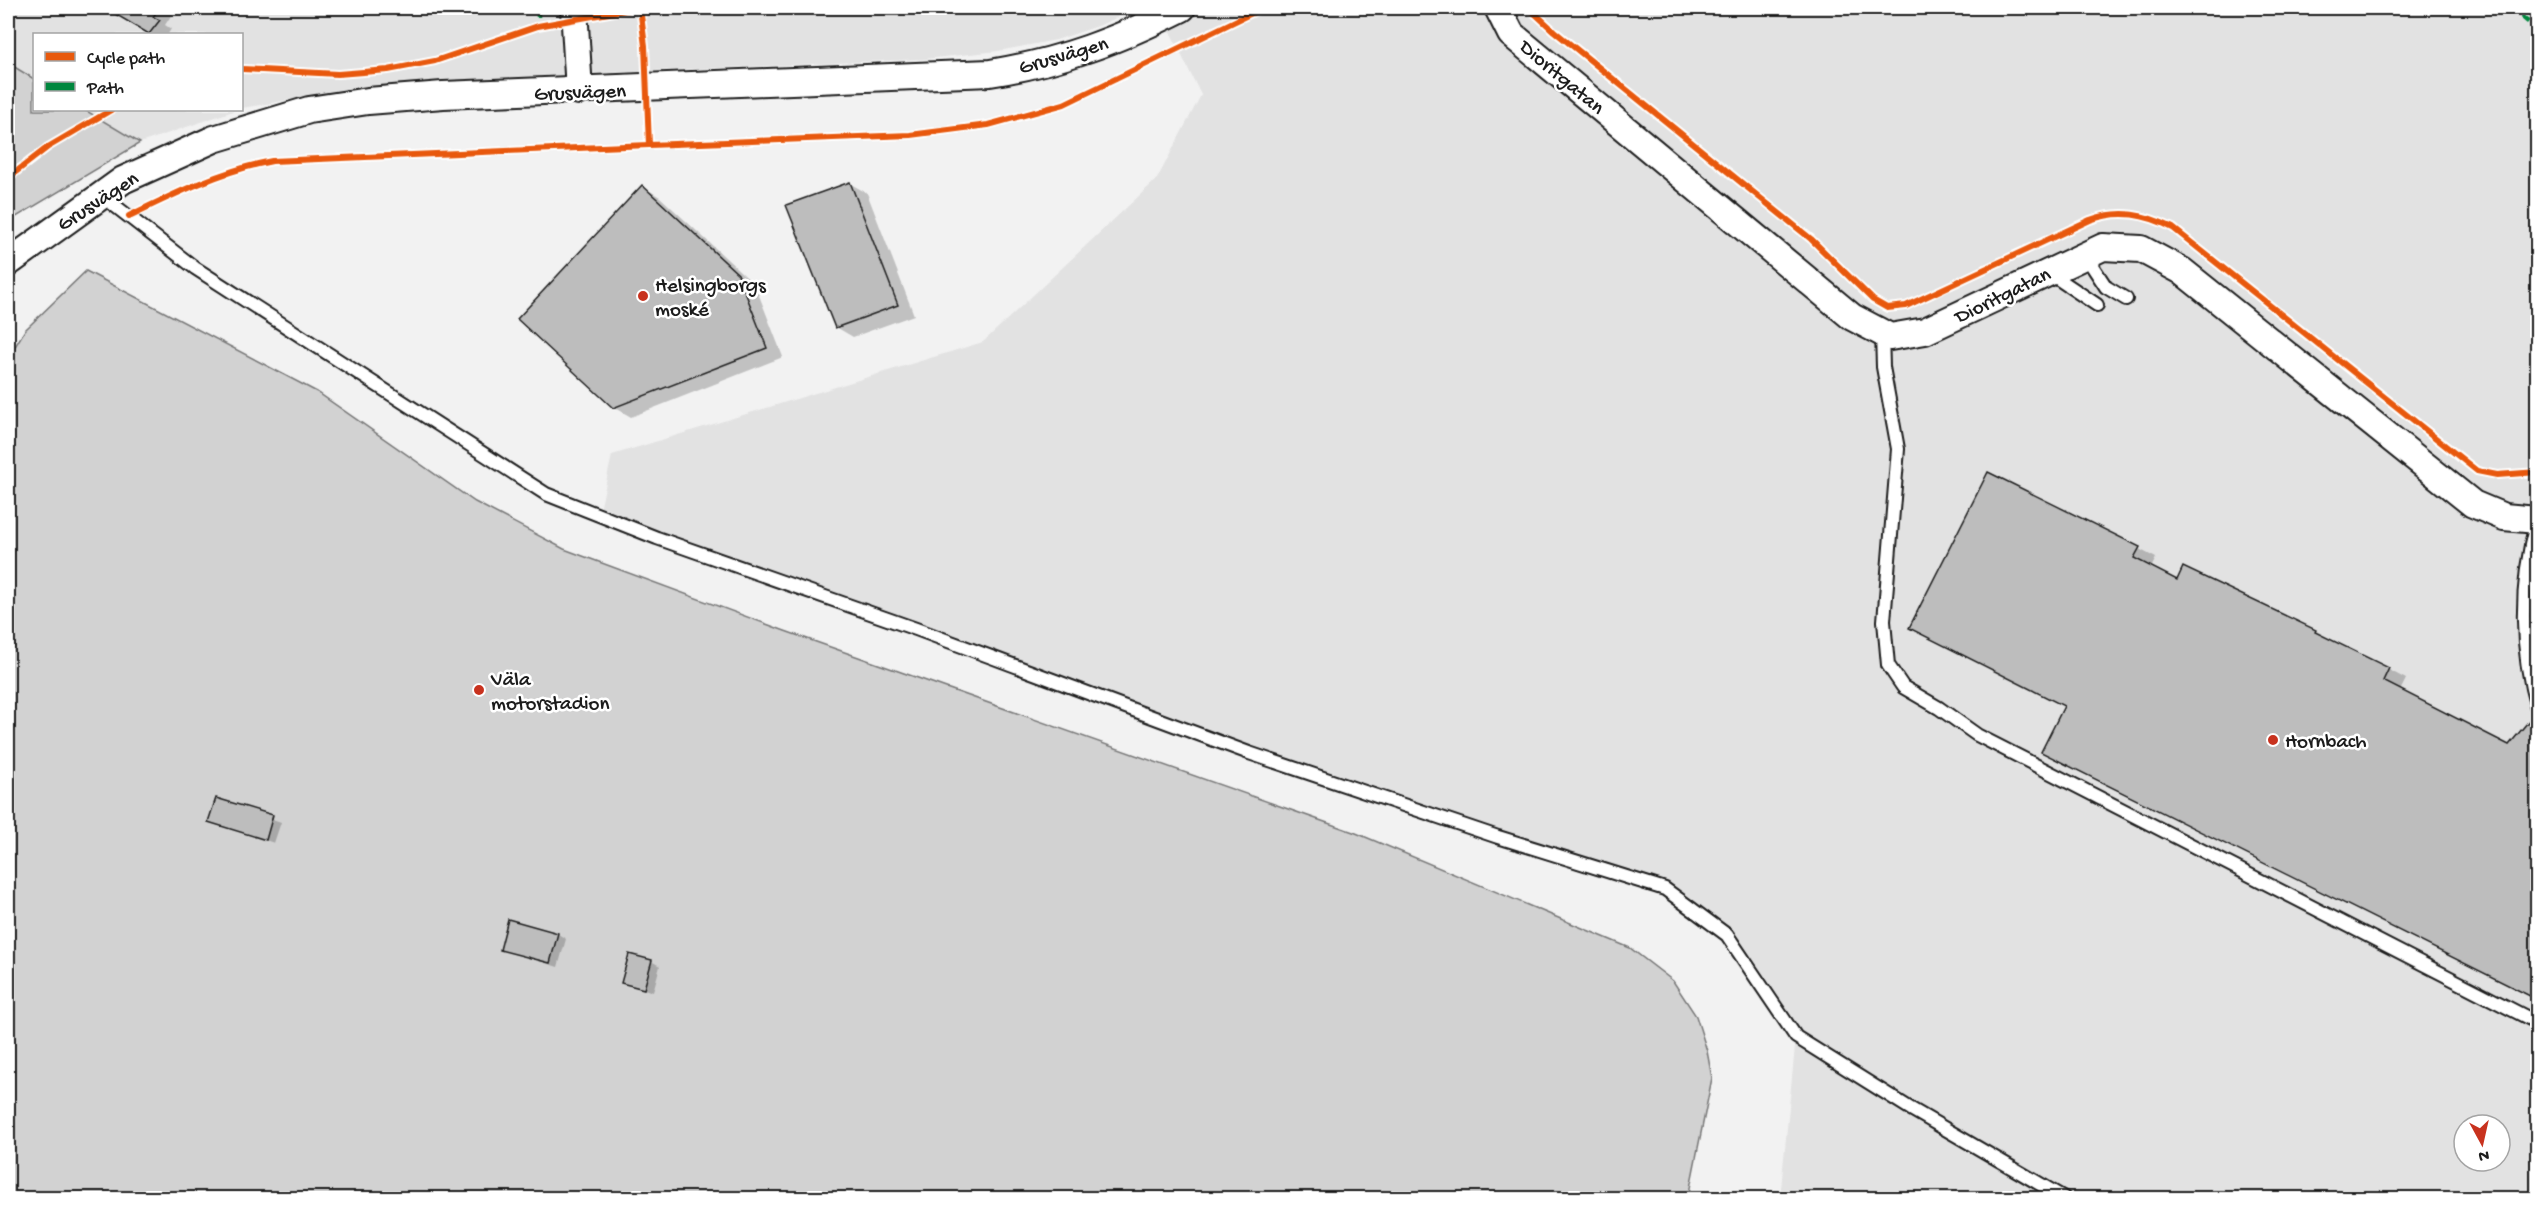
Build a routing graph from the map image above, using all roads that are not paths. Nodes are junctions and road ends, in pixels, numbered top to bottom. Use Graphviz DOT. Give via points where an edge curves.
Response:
graph roads {
  1 [pos="574,8"];
  2 [pos="1182,8"];
  3 [pos="1498,8"];
  4 [pos="579,91"];
  5 [pos="100,194"];
  6 [pos="2085,255"];
  7 [pos="8,263"];
  8 [pos="2047,272"];
  9 [pos="2126,299"];
  10 [pos="2097,305"];
  11 [pos="1882,333"];
  12 [pos="2537,520"];
  13 [pos="2538,712"];
  14 [pos="2538,1023"];
  15 [pos="2064,1198"];
  1 -- 4 [label="street"];
  2 -- 4 [label="street, Grusvägen" via="1070,56 990,73"];
  3 -- 11 [label="street, Dioritgatan" via="1511,34 1852,317"];
  4 -- 5 [label="street, Grusvägen" via="443,95 309,110 214,139"];
  5 -- 7 [label="street, Grusvägen"];
  5 -- 15 [label="lane" via="195,268 546,494 1249,753 1665,889 1727,934 1796,1037"];
  6 -- 8 [label="street, Dioritgatan"];
  6 -- 9 [label="lane" via="2106,287"];
  6 -- 12 [label="street, Dioritgatan" via="2103,246 2140,249 2182,271 2473,504 2504,517"];
  8 -- 10 [label="lane"];
  8 -- 11 [label="street, Dioritgatan" via="1924,331 1890,337"];
  11 -- 14 [label="lane" via="1883,367 1898,449 1884,621 1888,665 1903,687 1977,735"];
  12 -- 13 [label="lane" via="2528,555 2522,622 2530,685"];
}
